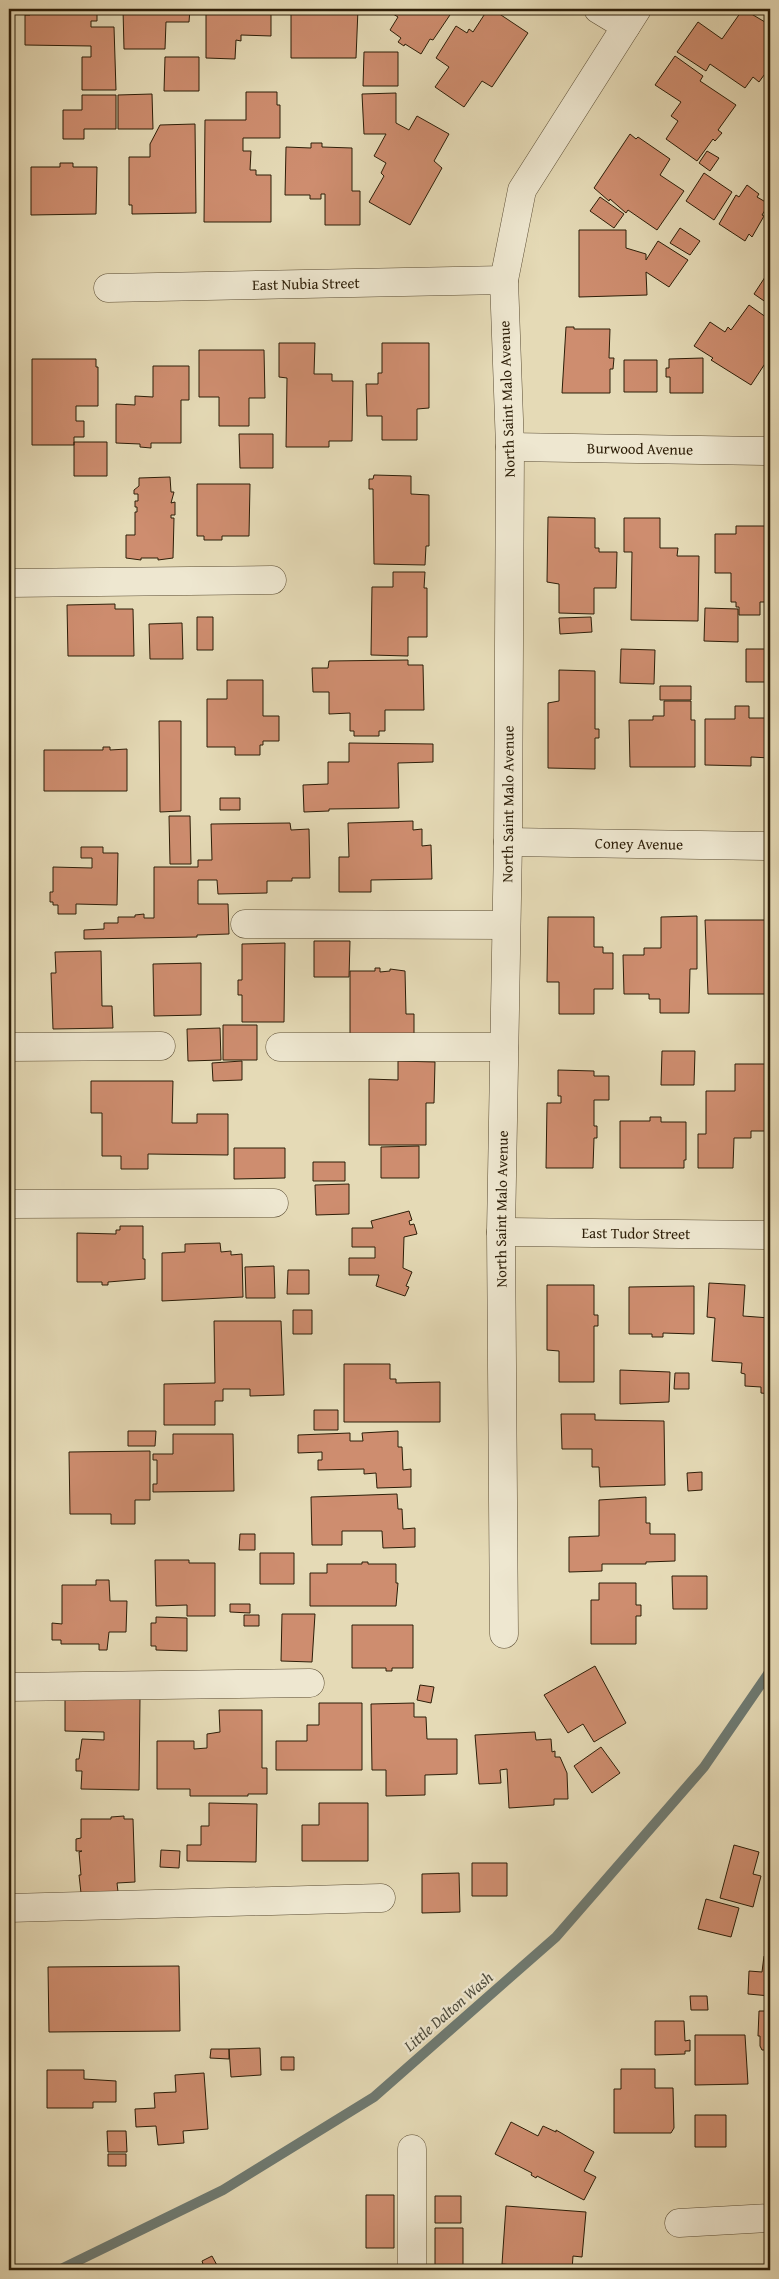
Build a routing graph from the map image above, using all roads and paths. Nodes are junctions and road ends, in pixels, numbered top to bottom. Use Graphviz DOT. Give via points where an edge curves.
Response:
graph roads {
  1 [pos="598,9"];
  2 [pos="631,18"];
  3 [pos="504,280"];
  4 [pos="108,288"];
  5 [pos="510,447"];
  6 [pos="770,451"];
  7 [pos="272,580"];
  8 [pos="9,583"];
  9 [pos="508,842"];
  10 [pos="770,846"];
  11 [pos="245,924"];
  12 [pos="506,925"];
  13 [pos="161,1046"];
  14 [pos="9,1047"];
  15 [pos="280,1047"];
  16 [pos="504,1047"];
  17 [pos="274,1203"];
  18 [pos="9,1204"];
  19 [pos="501,1232"];
  20 [pos="770,1235"];
  21 [pos="504,1634"];
  22 [pos="310,1683"];
  23 [pos="9,1687"];
  24 [pos="381,1898"];
  25 [pos="9,1908"];
  26 [pos="412,2149"];
  27 [pos="770,2218"];
  28 [pos="679,2222"];
  29 [pos="412,2270"];
  1 -- 2 [label="street"];
  2 -- 3 [label="street, North Saint Malo Avenue" via="522,190"];
  3 -- 4 [label="street, East Nubia Street"];
  3 -- 5 [label="street, North Saint Malo Avenue"];
  5 -- 6 [label="street, Burwood Avenue"];
  5 -- 9 [label="street, North Saint Malo Avenue"];
  7 -- 8 [label="street"];
  9 -- 10 [label="street, Coney Avenue"];
  9 -- 12 [label="street, North Saint Malo Avenue"];
  11 -- 12 [label="street"];
  12 -- 16 [label="street, North Saint Malo Avenue"];
  13 -- 14 [label="street"];
  15 -- 16 [label="street"];
  16 -- 19 [label="street, North Saint Malo Avenue"];
  17 -- 18 [label="street"];
  19 -- 20 [label="street, East Tudor Street"];
  19 -- 21 [label="street, North Saint Malo Avenue"];
  22 -- 23 [label="street"];
  24 -- 25 [label="street"];
  26 -- 29 [label="street"];
  27 -- 28 [label="street"];
}
